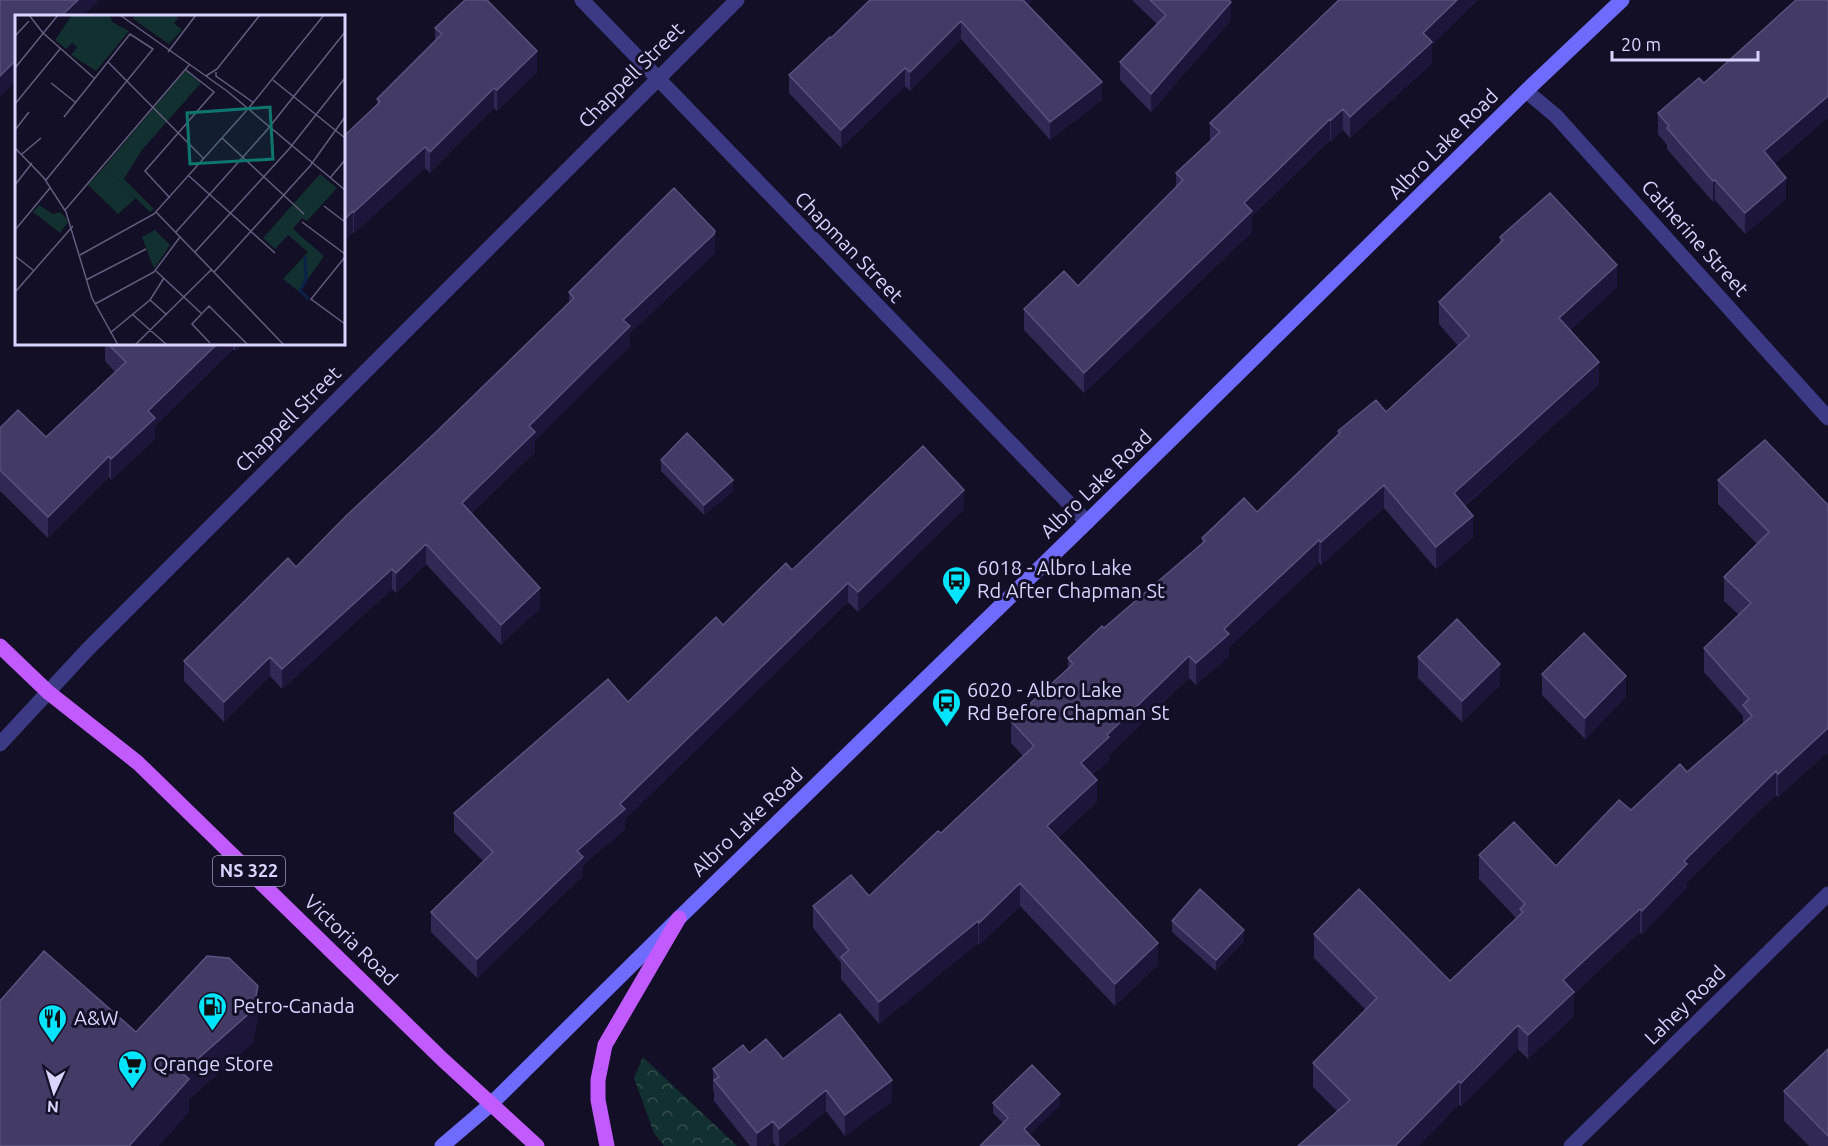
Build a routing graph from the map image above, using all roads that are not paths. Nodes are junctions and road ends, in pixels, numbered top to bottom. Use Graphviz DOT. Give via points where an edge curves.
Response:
graph roads {
  1 [pos="582,0"];
  2 [pos="737,0"];
  3 [pos="1622,0"];
  4 [pos="657,79"];
  5 [pos="1526,91"];
  6 [pos="1828,418"];
  7 [pos="1088,522"];
  8 [pos="0,646"];
  9 [pos="48,692"];
  10 [pos="0,744"];
  11 [pos="1828,894"];
  12 [pos="678,918"];
  13 [pos="490,1105"];
  14 [pos="442,1146"];
  15 [pos="537,1146"];
  16 [pos="607,1146"];
  17 [pos="1571,1146"];
  1 -- 4 [label="street, Chapman Street"];
  2 -- 4 [label="street, Chappell Street"];
  3 -- 5 [label="main road, Albro Lake Road"];
  4 -- 7 [label="street, Chapman Street"];
  4 -- 9 [label="street, Chappell Street"];
  5 -- 6 [label="street, Catherine Street" via="1556,116"];
  5 -- 7 [label="main road, Albro Lake Road"];
  7 -- 12 [label="main road, Albro Lake Road"];
  8 -- 9 [label="main road, Victoria Road / NS 322"];
  9 -- 10 [label="street, Chappell Street"];
  9 -- 13 [label="main road, Victoria Road / NS 322" via="138,763"];
  11 -- 17 [label="street, Lahey Road"];
  12 -- 13 [label="main road, Albro Lake Road"];
  12 -- 16 [label="main road" via="605,1045 598,1100"];
  13 -- 14 [label="main road, Albro Lake Road"];
  13 -- 15 [label="main road, Victoria Road / NS 322"];
}
